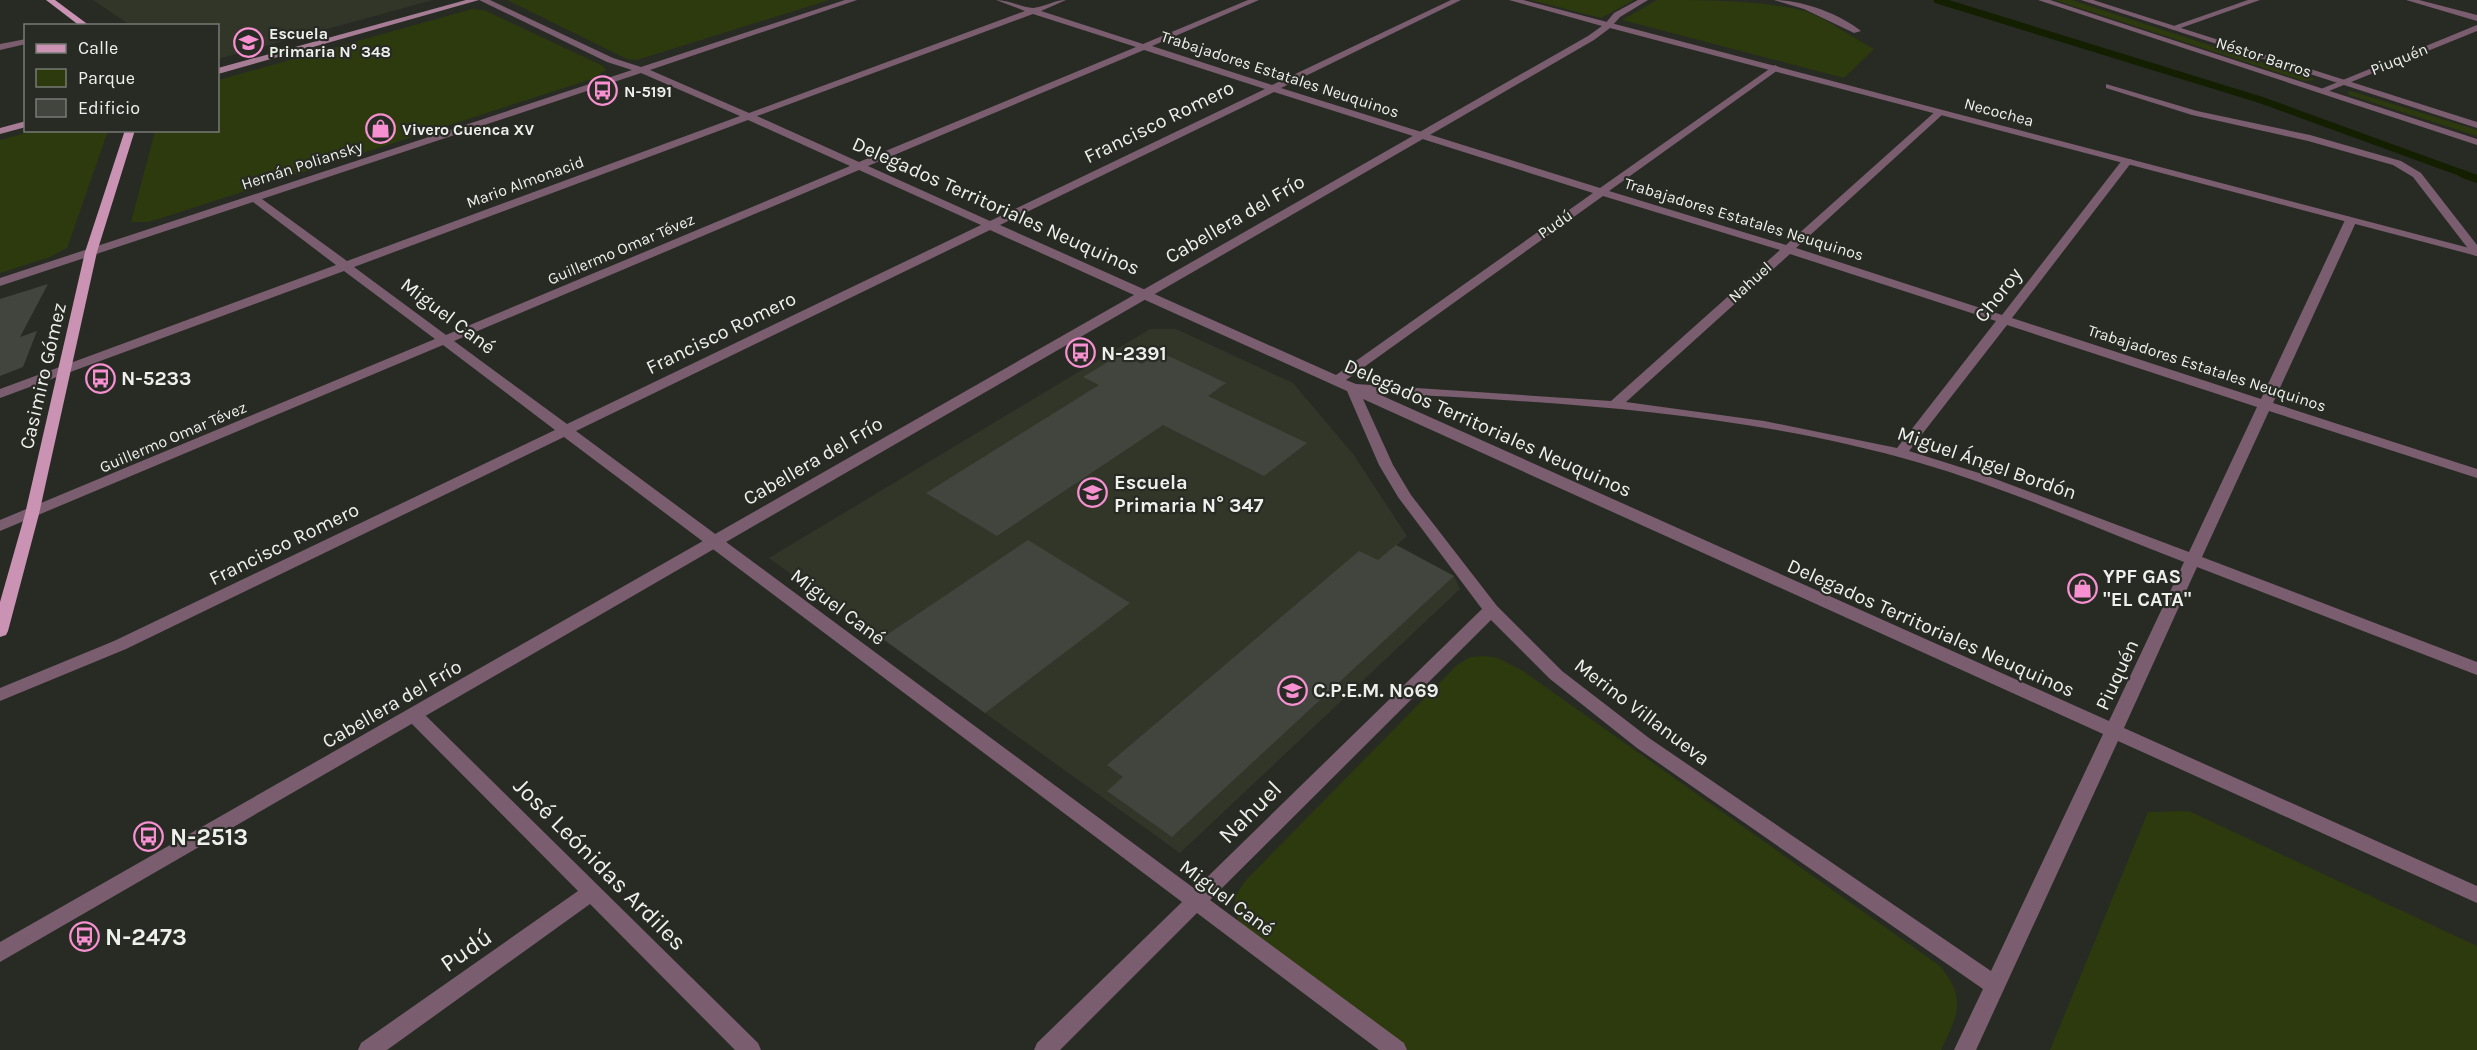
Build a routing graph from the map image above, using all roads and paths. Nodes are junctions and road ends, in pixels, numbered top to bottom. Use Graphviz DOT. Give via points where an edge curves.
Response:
graph roads {
  1 [pos="50,0"];
  2 [pos="475,0"];
  3 [pos="483,0"];
  4 [pos="853,0"];
  5 [pos="999,0"];
  6 [pos="1062,0"];
  7 [pos="1255,0"];
  8 [pos="1457,0"];
  9 [pos="1513,0"];
  10 [pos="1644,0"];
  11 [pos="1778,0"];
  12 [pos="2042,0"];
  13 [pos="2085,0"];
  14 [pos="2256,0"];
  15 [pos="2410,0"];
  16 [pos="1033,11"];
  17 [pos="2477,18"];
  18 [pos="83,24"];
  19 [pos="1608,25"];
  20 [pos="2172,28"];
  21 [pos="2477,28"];
  22 [pos="1857,31"];
  23 [pos="24,41"];
  24 [pos="0,47"];
  25 [pos="1144,47"];
  26 [pos="1775,68"];
  27 [pos="642,70"];
  28 [pos="219,71"];
  29 [pos="2343,82"];
  30 [pos="2109,86"];
  31 [pos="1273,89"];
  32 [pos="2321,91"];
  33 [pos="1940,112"];
  34 [pos="750,116"];
  35 [pos="24,125"];
  36 [pos="2477,125"];
  37 [pos="0,131"];
  38 [pos="129,132"];
  39 [pos="1419,136"];
  40 [pos="2477,142"];
  41 [pos="2127,161"];
  42 [pos="860,166"];
  43 [pos="1601,192"];
  44 [pos="254,198"];
  45 [pos="2351,220"];
  46 [pos="991,225"];
  47 [pos="1787,249"];
  48 [pos="91,252"];
  49 [pos="2477,253"];
  50 [pos="346,266"];
  51 [pos="0,282"];
  52 [pos="1145,294"];
  53 [pos="2004,319"];
  54 [pos="445,340"];
  55 [pos="64,371"];
  56 [pos="1335,381"];
  57 [pos="1352,388"];
  58 [pos="0,394"];
  59 [pos="1615,405"];
  60 [pos="2265,405"];
  61 [pos="565,430"];
  62 [pos="1901,453"];
  63 [pos="2477,474"];
  64 [pos="32,514"];
  65 [pos="0,526"];
  66 [pos="715,542"];
  67 [pos="2194,560"];
  68 [pos="1491,610"];
  69 [pos="0,632"];
  70 [pos="2477,669"];
  71 [pos="0,695"];
  72 [pos="414,715"];
  73 [pos="2114,732"];
  74 [pos="592,892"];
  75 [pos="2477,895"];
  76 [pos="1196,901"];
  77 [pos="0,953"];
  78 [pos="1995,986"];
  79 [pos="369,1050"];
  80 [pos="750,1050"];
  81 [pos="1045,1050"];
  82 [pos="1396,1050"];
  83 [pos="1965,1050"];
  1 -- 18 [label="main road"];
  2 -- 28 [label="main road"];
  3 -- 27 [label="street, Delegados Territoriales Neuquinos" via="602,56"];
  4 -- 27 [label="street, Hernán Poliansky"];
  5 -- 16 [label="street, Trabajadores Estatales Neuquinos"];
  6 -- 16 [label="street, Mario Almonacid"];
  7 -- 25 [label="street, Guillermo Omar Tévez"];
  8 -- 31 [label="street, Francisco Romero"];
  9 -- 19 [label="street, Necochea"];
  10 -- 19 [label="street, Cabellera del Frío" via="1617,15"];
  11 -- 22 [label="street" via="1807,7"];
  12 -- 32 [label="street, Néstor Barros"];
  13 -- 20 [label="street, Néstor Barros"];
  14 -- 20 [label="street"];
  15 -- 17 [label="street"];
  16 -- 25 [label="street, Trabajadores Estatales Neuquinos"];
  16 -- 34 [label="street, Mario Almonacid"];
  19 -- 26 [label="street, Necochea"];
  19 -- 39 [label="street, Cabellera del Frío"];
  20 -- 29 [label="street, Néstor Barros"];
  21 -- 29 [label="street, Piuquén"];
  23 -- 24 [label="street"];
  25 -- 31 [label="street, Trabajadores Estatales Neuquinos"];
  25 -- 42 [label="street, Guillermo Omar Tévez"];
  26 -- 33 [label="street, Necochea"];
  26 -- 43 [label="street, Pudú"];
  27 -- 34 [label="street, Delegados Territoriales Neuquinos"];
  27 -- 44 [label="street, Hernán Poliansky"];
  29 -- 32 [label="street, Piuquén"];
  29 -- 36 [label="street, Néstor Barros"];
  30 -- 49 [label="street" via="2194,113 2370,153 2397,163 2417,175"];
  31 -- 39 [label="street, Trabajadores Estatales Neuquinos"];
  31 -- 46 [label="street, Francisco Romero"];
  32 -- 40 [label="street, Néstor Barros"];
  33 -- 41 [label="street, Necochea"];
  33 -- 47 [label="street, Nahuel"];
  34 -- 42 [label="street, Delegados Territoriales Neuquinos"];
  34 -- 50 [label="street, Mario Almonacid"];
  35 -- 37 [label="main road"];
  38 -- 48 [label="main road, Casimiro Gómez"];
  39 -- 43 [label="street, Trabajadores Estatales Neuquinos"];
  39 -- 52 [label="street, Cabellera del Frío"];
  41 -- 45 [label="street, Necochea"];
  41 -- 53 [label="street, Choroy"];
  42 -- 46 [label="street, Delegados Territoriales Neuquinos"];
  42 -- 54 [label="street, Guillermo Omar Tévez"];
  43 -- 47 [label="street, Trabajadores Estatales Neuquinos"];
  43 -- 56 [label="street, Pudú"];
  44 -- 48 [label="street, Hernán Poliansky"];
  44 -- 50 [label="street, Miguel Cané"];
  45 -- 49 [label="street, Necochea"];
  45 -- 60 [label="street, Piuquén"];
  46 -- 52 [label="street, Delegados Territoriales Neuquinos"];
  46 -- 61 [label="street, Francisco Romero"];
  47 -- 53 [label="street, Trabajadores Estatales Neuquinos"];
  47 -- 59 [label="street, Nahuel"];
  48 -- 51 [label="street, Hernán Poliansky"];
  48 -- 55 [label="main road, Casimiro Gómez"];
  50 -- 54 [label="street, Miguel Cané"];
  50 -- 55 [label="street, Mario Almonacid"];
  52 -- 56 [label="street, Delegados Territoriales Neuquinos"];
  52 -- 66 [label="street, Cabellera del Frío"];
  53 -- 60 [label="street, Trabajadores Estatales Neuquinos"];
  53 -- 62 [label="street, Choroy"];
  54 -- 61 [label="street, Miguel Cané"];
  54 -- 64 [label="street, Guillermo Omar Tévez"];
  55 -- 58 [label="street, Mario Almonacid"];
  55 -- 64 [label="main road, Casimiro Gómez"];
  56 -- 57 [label="street, Delegados Territoriales Neuquinos"];
  57 -- 59 [label="street, Miguel Ángel Bordón"];
  57 -- 68 [label="street, Merino Villanueva" via="1386,465 1405,497"];
  57 -- 73 [label="street, Delegados Territoriales Neuquinos"];
  59 -- 62 [label="street, Miguel Ángel Bordón" via="1764,426"];
  60 -- 63 [label="street, Trabajadores Estatales Neuquinos"];
  60 -- 67 [label="street, Piuquén"];
  61 -- 66 [label="street, Miguel Cané"];
  61 -- 71 [label="street, Francisco Romero" via="120,645"];
  62 -- 67 [label="street, Miguel Ángel Bordón"];
  64 -- 65 [label="street, Guillermo Omar Tévez"];
  64 -- 69 [label="main road, Casimiro Gómez"];
  66 -- 72 [label="street, Cabellera del Frío"];
  66 -- 76 [label="street, Miguel Cané"];
  67 -- 70 [label="street, Miguel Ángel Bordón"];
  67 -- 73 [label="street, Piuquén"];
  68 -- 76 [label="street, Nahuel"];
  68 -- 78 [label="street, Merino Villanueva" via="1521,643 1595,708"];
  72 -- 74 [label="street, José Leónidas Ardiles"];
  72 -- 77 [label="street, Cabellera del Frío"];
  73 -- 75 [label="street, Delegados Territoriales Neuquinos"];
  73 -- 78 [label="street, Piuquén"];
  74 -- 79 [label="street, Pudú"];
  74 -- 80 [label="street, José Leónidas Ardiles"];
  76 -- 81 [label="street, Nahuel"];
  76 -- 82 [label="street, Miguel Cané"];
  78 -- 83 [label="street, Piuquén"];
}
